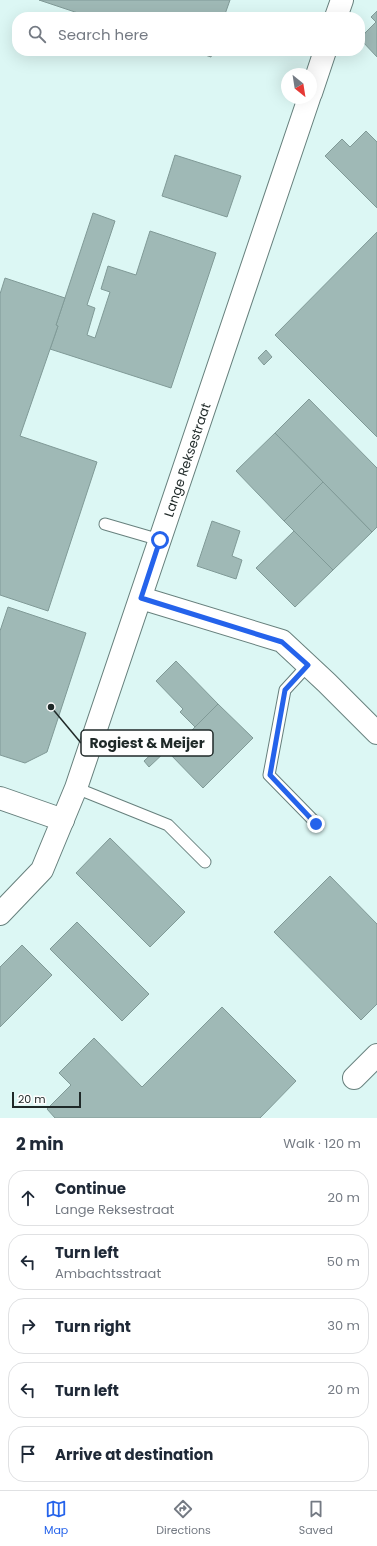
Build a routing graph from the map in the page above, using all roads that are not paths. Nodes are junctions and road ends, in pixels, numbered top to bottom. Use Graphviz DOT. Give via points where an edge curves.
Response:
graph roads {
  1 [pos="342,0"];
  2 [pos="338,12"];
  3 [pos="323,56"];
  4 [pos="317,75"];
  5 [pos="307,104"];
  6 [pos="105,524"];
  7 [pos="160,540"];
  8 [pos="141,598"];
  9 [pos="308,665"];
  10 [pos="377,733"];
  11 [pos="76,788"];
  12 [pos="0,798"];
  13 [pos="63,820"];
  14 [pos="316,824"];
  15 [pos="205,862"];
  16 [pos="0,914"];
  17 [pos="377,1056"];
  18 [pos="354,1078"];
  1 -- 2 [label="street"];
  3 -- 4 [label="street"];
  5 -- 7 [label="street, Lange Reksestraat"];
  6 -- 7 [label="lane"];
  7 -- 8 [label="street, Lange Reksestraat"];
  8 -- 9 [label="street" via="282,642"];
  8 -- 11 [label="street, Lange Reksestraat"];
  9 -- 10 [label="street"];
  9 -- 14 [label="lane" via="285,690 270,775"];
  11 -- 13 [label="street, Lange Reksestraat"];
  11 -- 15 [label="lane" via="168,824"];
  12 -- 13 [label="street"];
  13 -- 16 [label="street, Lange Reksestraat" via="42,870"];
  17 -- 18 [label="street"];
}
